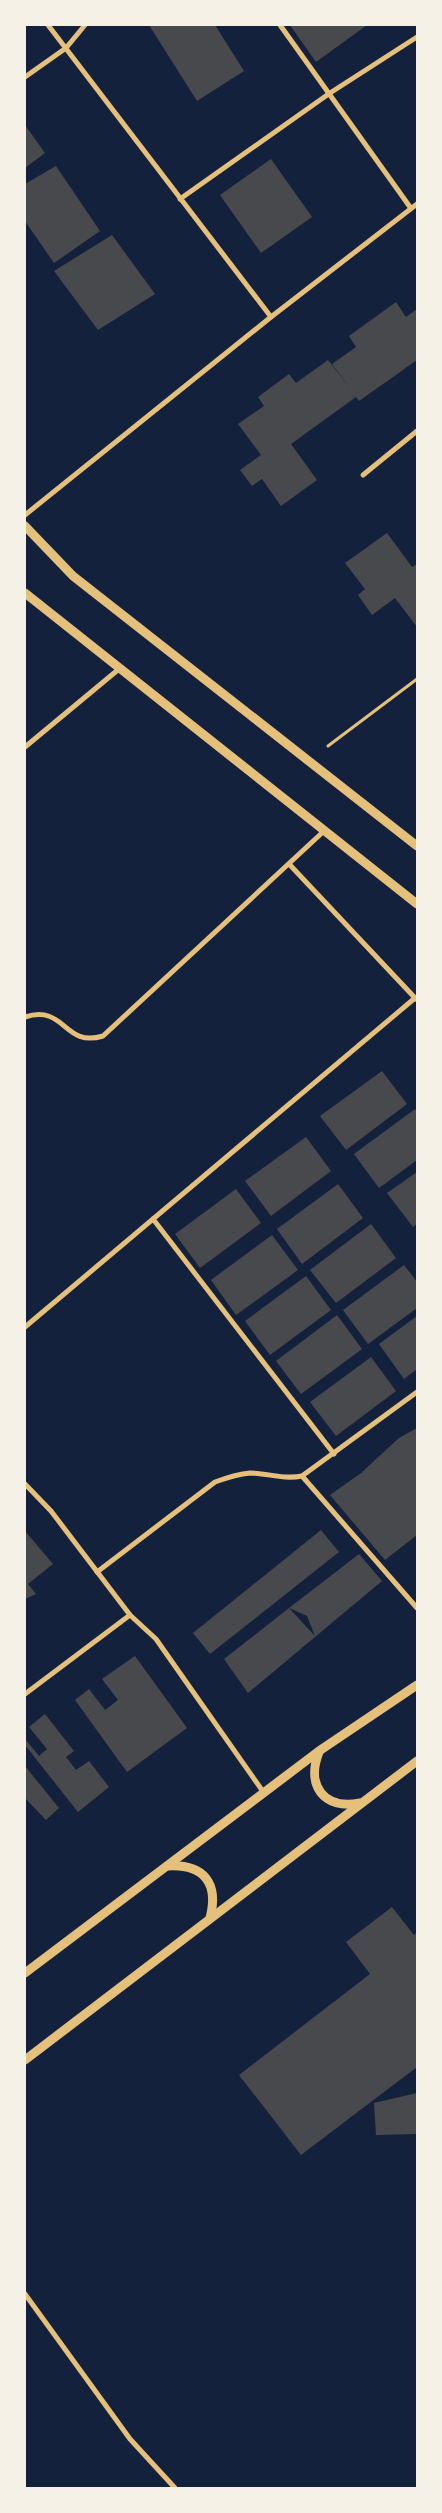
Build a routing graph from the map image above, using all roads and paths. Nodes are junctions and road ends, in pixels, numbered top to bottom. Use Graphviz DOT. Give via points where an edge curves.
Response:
graph roads {
  1 [pos="48,25"];
  2 [pos="85,25"];
  3 [pos="280,25"];
  4 [pos="417,37"];
  5 [pos="66,48"];
  6 [pos="25,78"];
  7 [pos="330,93"];
  8 [pos="180,199"];
  9 [pos="417,204"];
  10 [pos="410,207"];
  11 [pos="271,317"];
  12 [pos="417,431"];
  13 [pos="363,475"];
  14 [pos="25,516"];
  15 [pos="25,526"];
  16 [pos="25,592"];
  17 [pos="119,669"];
  18 [pos="417,679"];
  19 [pos="25,747"];
  20 [pos="308,760"];
  21 [pos="324,831"];
  22 [pos="417,846"];
  23 [pos="290,864"];
  24 [pos="417,904"];
  25 [pos="416,999"];
  26 [pos="25,1018"];
  27 [pos="153,1219"];
  28 [pos="25,1326"];
  29 [pos="417,1392"];
  30 [pos="334,1454"];
  31 [pos="302,1476"];
  32 [pos="25,1484"];
  33 [pos="97,1572"];
  34 [pos="417,1608"];
  35 [pos="130,1615"];
  36 [pos="417,1685"];
  37 [pos="25,1694"];
  38 [pos="319,1751"];
  39 [pos="417,1761"];
  40 [pos="264,1793"];
  41 [pos="362,1803"];
  42 [pos="168,1866"];
  43 [pos="210,1918"];
  44 [pos="25,1973"];
  45 [pos="25,2060"];
  46 [pos="25,2294"];
  47 [pos="175,2488"];
  1 -- 5 [label="street"];
  2 -- 5 [label="street"];
  3 -- 7 [label="street"];
  4 -- 7 [label="street"];
  5 -- 6 [label="street"];
  5 -- 8 [label="street"];
  7 -- 8 [label="street"];
  7 -- 10 [label="street"];
  8 -- 11 [label="street"];
  9 -- 10 [label="street"];
  10 -- 11 [label="street"];
  11 -- 14 [label="street"];
  12 -- 13 [label="street"];
  15 -- 20 [label="street" via="74,576"];
  16 -- 17 [label="street"];
  17 -- 19 [label="street"];
  17 -- 21 [label="street"];
  18 -- 20 [label="path"];
  20 -- 22 [label="street"];
  21 -- 23 [label="street"];
  21 -- 24 [label="street"];
  23 -- 25 [label="street"];
  23 -- 26 [label="street" via="103,1036 90,1040 77,1037 55,1017 38,1013"];
  25 -- 27 [label="street"];
  27 -- 28 [label="street"];
  27 -- 30 [label="street"];
  29 -- 30 [label="street"];
  30 -- 31 [label="street"];
  31 -- 33 [label="street" via="288,1479 251,1473 215,1482"];
  31 -- 34 [label="street"];
  32 -- 33 [label="street" via="51,1511"];
  33 -- 35 [label="street"];
  35 -- 37 [label="street"];
  35 -- 40 [label="street" via="156,1639"];
  36 -- 38 [label="street"];
  38 -- 40 [label="street"];
  38 -- 41 [label="street" via="313,1768 316,1786 328,1799 344,1806"];
  39 -- 41 [label="street"];
  40 -- 42 [label="street"];
  41 -- 43 [label="street"];
  42 -- 43 [label="street" via="184,1865 200,1872 211,1885 214,1902"];
  42 -- 44 [label="street"];
  43 -- 45 [label="street"];
  46 -- 47 [label="street" via="130,2439"];
}
